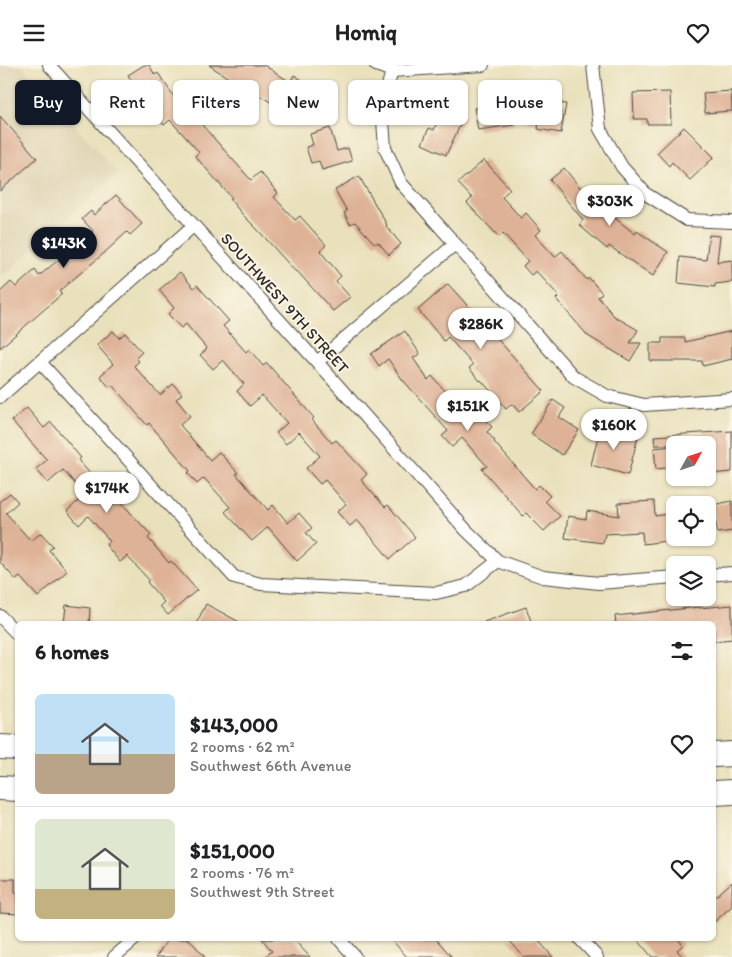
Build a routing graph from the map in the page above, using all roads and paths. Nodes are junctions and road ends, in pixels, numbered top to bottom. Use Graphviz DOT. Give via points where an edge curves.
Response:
graph roads {
  1 [pos="49,65"];
  2 [pos="376,65"];
  3 [pos="482,65"];
  4 [pos="593,65"];
  5 [pos="392,71"];
  6 [pos="732,222"];
  7 [pos="193,226"];
  8 [pos="455,244"];
  9 [pos="40,362"];
  10 [pos="317,363"];
  11 [pos="0,397"];
  12 [pos="732,399"];
  13 [pos="498,561"];
  14 [pos="732,573"];
  15 [pos="716,574"];
  16 [pos="666,578"];
  17 [pos="0,616"];
  18 [pos="15,632"];
  19 [pos="0,747"];
  20 [pos="15,748"];
  21 [pos="732,754"];
  22 [pos="716,755"];
  23 [pos="0,788"];
  24 [pos="15,789"];
  25 [pos="732,792"];
  26 [pos="716,793"];
  27 [pos="133,941"];
  28 [pos="341,941"];
  29 [pos="582,941"];
  30 [pos="114,957"];
  31 [pos="355,957"];
  32 [pos="597,957"];
  1 -- 7 [label="street, SOUTHWEST 9TH STREET"];
  2 -- 5 [label="street"];
  3 -- 5 [label="street"];
  4 -- 6 [label="street" via="600,129 622,167 646,194 687,219"];
  5 -- 8 [label="street" via="382,107 385,148 401,183"];
  7 -- 9 [label="street"];
  7 -- 10 [label="street, SOUTHWEST 9TH STREET"];
  8 -- 10 [label="street"];
  8 -- 12 [label="street" via="574,377 607,396 644,405"];
  9 -- 11 [label="street"];
  9 -- 13 [label="street" via="234,577 261,584 436,593 466,586"];
  10 -- 13 [label="street, SOUTHWEST 9TH STREET" via="466,530"];
  13 -- 16 [label="street" via="543,577 599,583"];
  14 -- 15 [label="street"];
  17 -- 18 [label="street"];
  19 -- 20 [label="highway"];
  21 -- 22 [label="highway"];
  23 -- 24 [label="highway"];
  25 -- 26 [label="highway"];
  27 -- 30 [label="street"];
  28 -- 31 [label="street"];
  29 -- 32 [label="street"];
}
